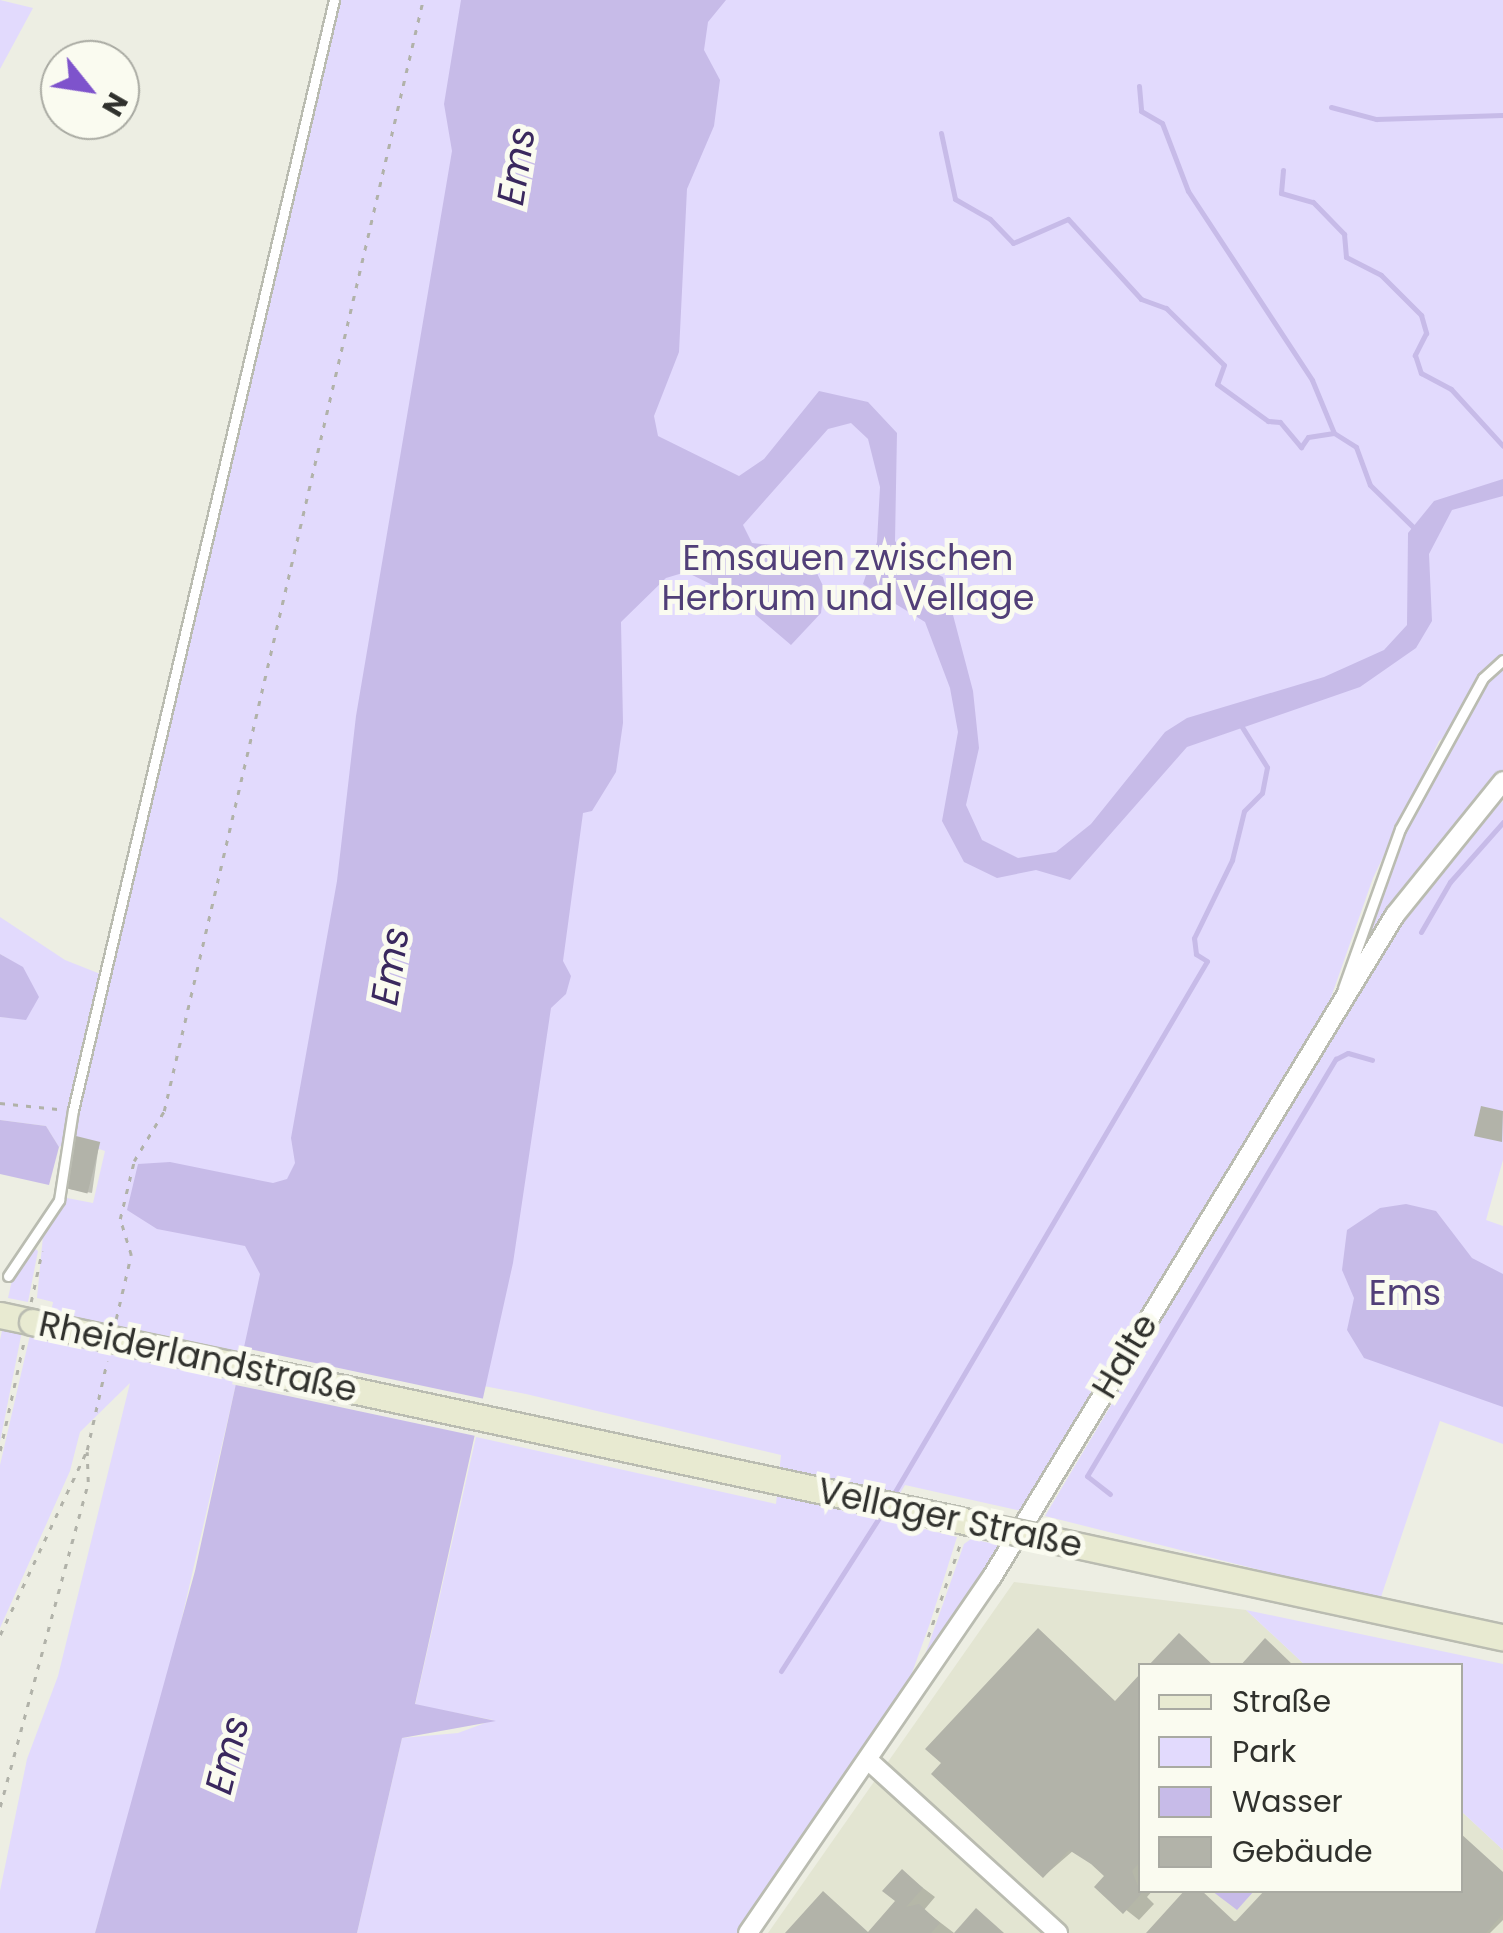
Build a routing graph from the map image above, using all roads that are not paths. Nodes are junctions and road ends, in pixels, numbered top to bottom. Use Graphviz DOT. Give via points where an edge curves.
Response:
graph roads {
  1 [pos="334,0"];
  2 [pos="1503,660"];
  3 [pos="1503,781"];
  4 [pos="1338,1004"];
  5 [pos="8,1276"];
  6 [pos="0,1315"];
  7 [pos="396,1399"];
  8 [pos="1503,1637"];
  9 [pos="868,1760"];
  10 [pos="748,1933"];
  11 [pos="1058,1933"];
  1 -- 5 [label="lane" via="73,1110 59,1200"];
  2 -- 4 [label="lane" via="1483,678 1400,828"];
  3 -- 4 [label="street, Halte" via="1396,915"];
  4 -- 9 [label="street, Halte" via="1010,1547"];
  6 -- 7 [label="main road, Rheiderlandstraße, bridge"];
  7 -- 8 [label="main road, Vellager Straße, bridge" via="954,1526 992,1527"];
  9 -- 10 [label="street, Halte"];
  9 -- 11 [label="street"];
}
